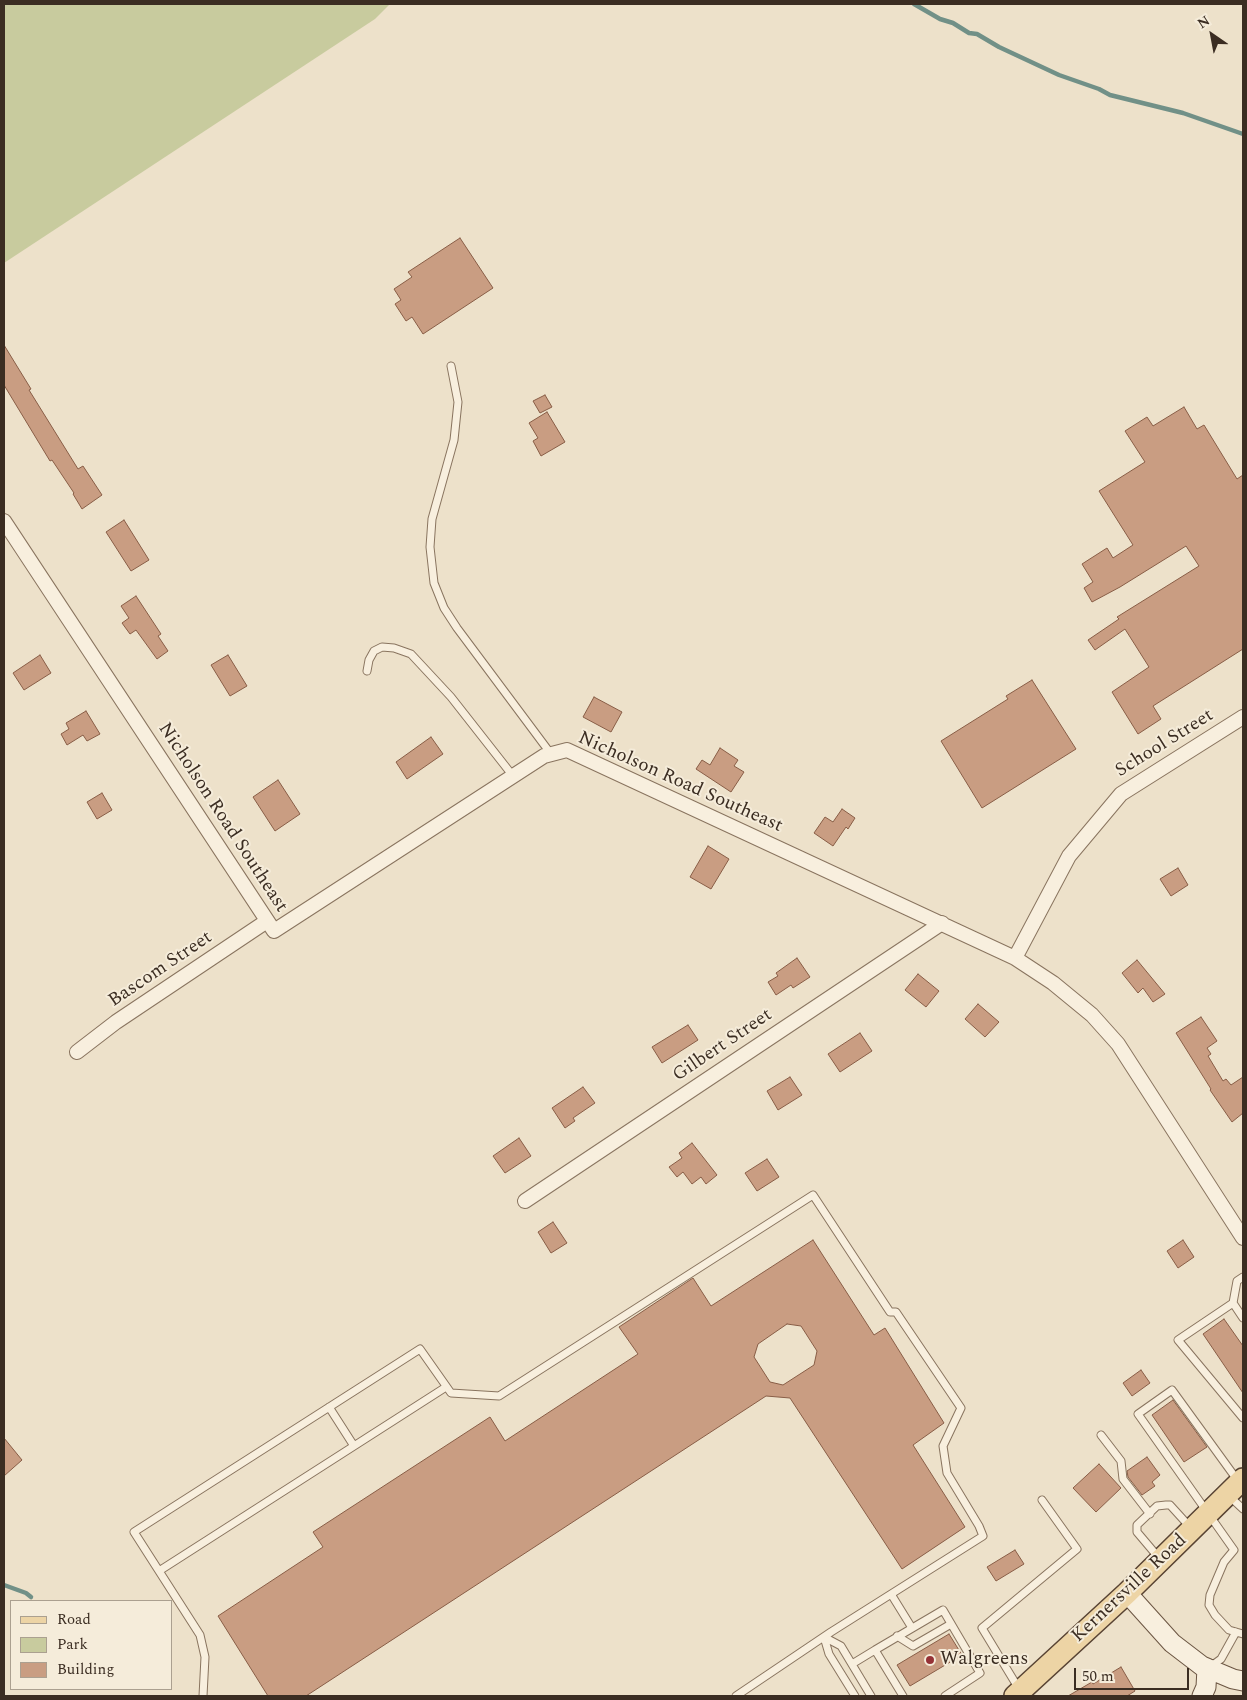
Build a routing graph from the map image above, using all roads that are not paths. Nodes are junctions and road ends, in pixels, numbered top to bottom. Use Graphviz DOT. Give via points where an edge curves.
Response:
graph roads {
  1 [pos="451,366"];
  2 [pos="4,521"];
  3 [pos="368,671"];
  4 [pos="1243,716"];
  5 [pos="551,754"];
  6 [pos="513,776"];
  7 [pos="267,921"];
  8 [pos="942,923"];
  9 [pos="1015,958"];
  10 [pos="77,1052"];
  11 [pos="525,1201"];
  12 [pos="1243,1238"];
  13 [pos="1243,1276"];
  14 [pos="1233,1303"];
  15 [pos="1243,1318"];
  16 [pos="446,1387"];
  17 [pos="329,1407"];
  18 [pos="1243,1418"];
  19 [pos="1101,1434"];
  20 [pos="354,1446"];
  21 [pos="1237,1485"];
  22 [pos="1042,1500"];
  23 [pos="1243,1509"];
  24 [pos="1209,1513"];
  25 [pos="1150,1514"];
  26 [pos="1192,1530"];
  27 [pos="1161,1560"];
  28 [pos="158,1571"];
  29 [pos="1127,1593"];
  30 [pos="891,1594"];
  31 [pos="951,1624"];
  32 [pos="912,1628"];
  33 [pos="1240,1633"];
  34 [pos="897,1636"];
  35 [pos="824,1637"];
  36 [pos="875,1650"];
  37 [pos="852,1664"];
  38 [pos="1207,1668"];
  39 [pos="1243,1681"];
  40 [pos="1017,1694"];
  41 [pos="203,1696"];
  42 [pos="736,1696"];
  43 [pos="854,1696"];
  44 [pos="871,1696"];
  45 [pos="903,1696"];
  46 [pos="945,1696"];
  47 [pos="1202,1696"];
  1 -- 5 [label="lane" via="458,402 454,440 432,519 430,547 434,583 444,608"];
  2 -- 7 [label="street, Nicholson Road Southeast"];
  3 -- 6 [label="lane" via="374,651 382,647 411,654 451,697"];
  4 -- 9 [label="street, School Street" via="1121,794 1068,856"];
  5 -- 6 [label="street, Nicholson Road Southeast"];
  5 -- 8 [label="street, Nicholson Road Southeast" via="567,750"];
  6 -- 7 [label="street, Nicholson Road Southeast" via="274,931"];
  7 -- 10 [label="street, Bascom Street" via="116,1022"];
  8 -- 9 [label="street, Nicholson Road Southeast"];
  8 -- 11 [label="street, Gilbert Street"];
  9 -- 12 [label="street, Nicholson Road Southeast" via="1092,1014 1118,1044"];
  13 -- 14 [label="lane" via="1237,1281"];
  14 -- 15 [label="lane"];
  14 -- 18 [label="lane" via="1178,1340"];
  16 -- 17 [label="lane" via="420,1349"];
  16 -- 20 [label="lane"];
  16 -- 30 [label="lane" via="451,1393 500,1396 813,1195 890,1312 896,1312 961,1408 943,1446 947,1473 983,1536"];
  17 -- 20 [label="lane"];
  17 -- 28 [label="lane" via="134,1532"];
  19 -- 25 [label="lane" via="1121,1461 1123,1479"];
  20 -- 28 [label="lane"];
  21 -- 23 [label="lane"];
  21 -- 24 [label="main road, Kernersville Road"];
  21 -- 24 [label="lane" via="1172,1390 1138,1414"];
  22 -- 40 [label="lane" via="1077,1549 982,1628"];
  24 -- 26 [label="main road, Kernersville Road"];
  24 -- 33 [label="lane" via="1234,1550 1224,1562 1209,1604 1229,1630"];
  25 -- 26 [label="lane" via="1157,1506 1170,1505"];
  25 -- 27 [label="lane" via="1137,1525 1137,1532"];
  26 -- 27 [label="main road, Kernersville Road"];
  27 -- 29 [label="main road, Kernersville Road"];
  28 -- 41 [label="lane" via="200,1635 205,1658"];
  29 -- 38 [label="main road" via="1172,1643"];
  29 -- 40 [label="main road, Kernersville Road"];
  30 -- 32 [label="lane"];
  30 -- 35 [label="lane"];
  31 -- 32 [label="lane" via="943,1610"];
  31 -- 34 [label="lane" via="913,1646"];
  31 -- 46 [label="lane" via="980,1673"];
  32 -- 34 [label="lane"];
  33 -- 38 [label="lane" via="1221,1659"];
  34 -- 36 [label="lane"];
  35 -- 37 [label="lane" via="841,1646"];
  35 -- 42 [label="lane"];
  35 -- 43 [label="lane"];
  36 -- 37 [label="lane"];
  36 -- 45 [label="lane"];
  37 -- 44 [label="lane"];
  38 -- 39 [label="main road"];
  38 -- 47 [label="main road"];
}
